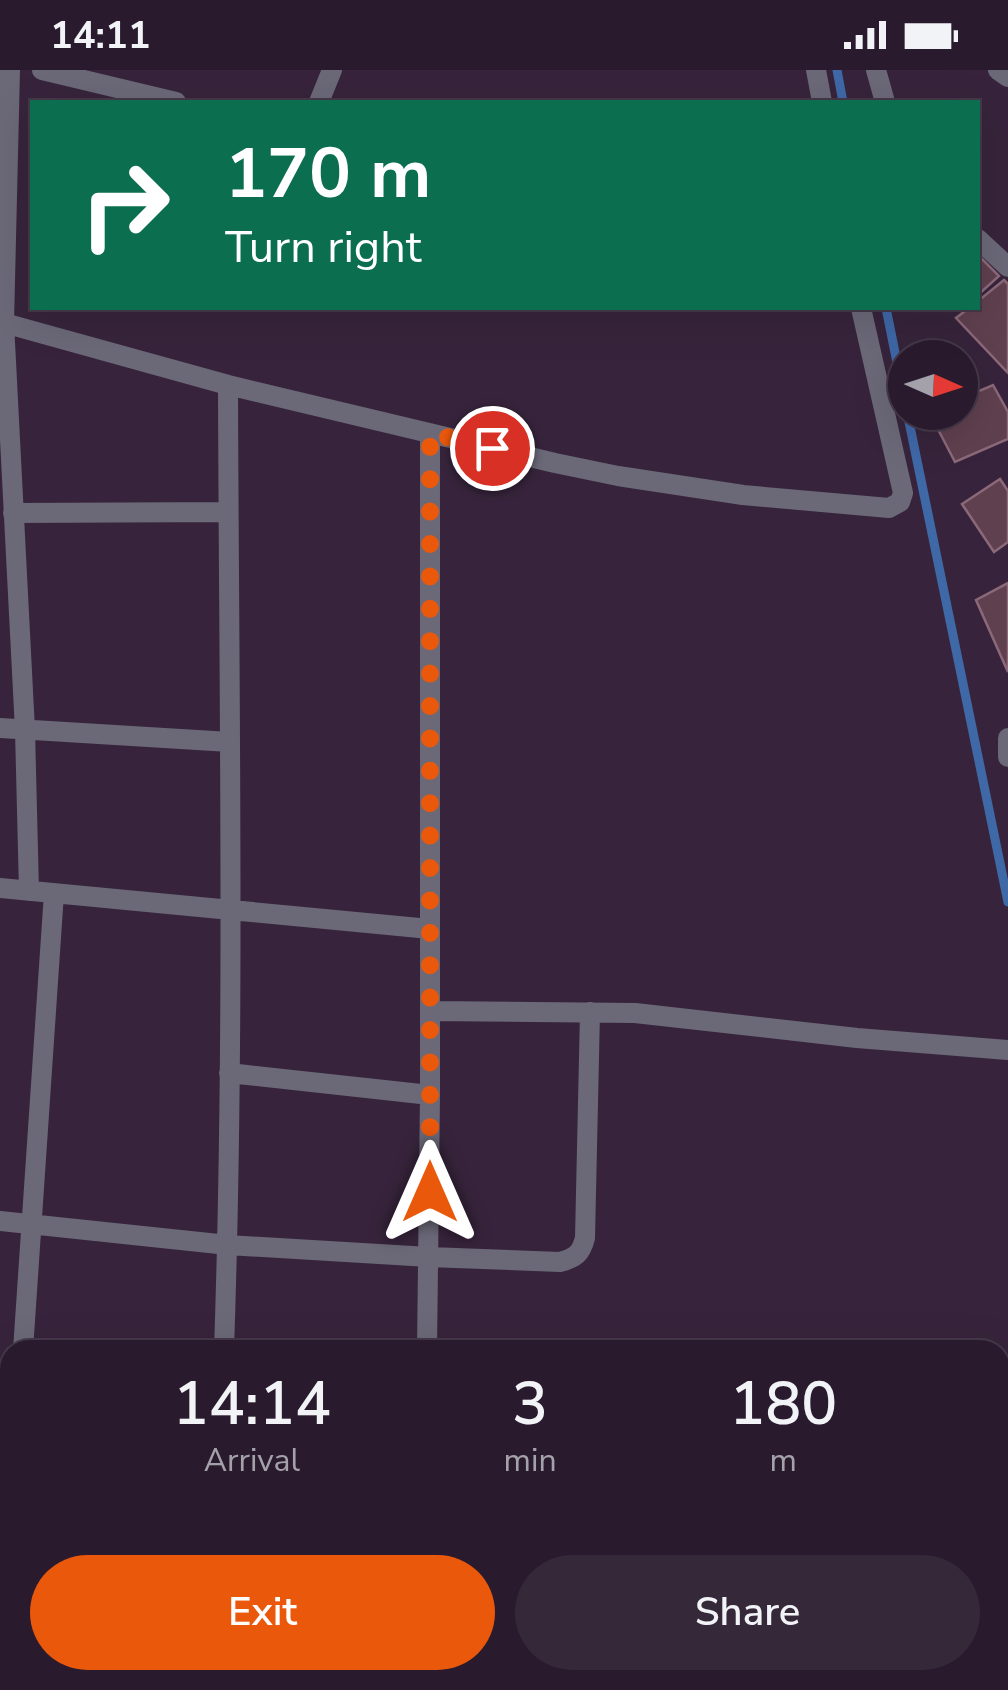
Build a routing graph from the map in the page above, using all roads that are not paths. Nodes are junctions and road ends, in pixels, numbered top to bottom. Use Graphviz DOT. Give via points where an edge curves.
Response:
graph roads {
  1 [pos="10,70"];
  2 [pos="42,70"];
  3 [pos="332,70"];
  4 [pos="816,70"];
  5 [pos="876,70"];
  6 [pos="998,70"];
  7 [pos="1008,77"];
  8 [pos="168,100"];
  9 [pos="320,100"];
  10 [pos="822,100"];
  11 [pos="884,100"];
  12 [pos="980,241"];
  13 [pos="1008,267"];
  14 [pos="862,310"];
  15 [pos="2,323"];
  16 [pos="228,385"];
  17 [pos="430,433"];
  18 [pos="228,512"];
  19 [pos="13,513"];
  20 [pos="8,575"];
  21 [pos="0,728"];
  22 [pos="25,730"];
  23 [pos="1008,738"];
  24 [pos="230,742"];
  25 [pos="1008,756"];
  26 [pos="0,888"];
  27 [pos="29,891"];
  28 [pos="54,893"];
  29 [pos="231,910"];
  30 [pos="430,929"];
  31 [pos="430,1010"];
  32 [pos="590,1012"];
  33 [pos="1008,1050"];
  34 [pos="230,1074"];
  35 [pos="430,1095"];
  36 [pos="0,1221"];
  37 [pos="30,1224"];
  38 [pos="228,1245"];
  39 [pos="429,1257"];
  40 [pos="24,1340"];
  41 [pos="224,1340"];
  42 [pos="428,1340"];
  1 -- 15 [label="street"];
  2 -- 8 [label="street"];
  3 -- 9 [label="street"];
  4 -- 10 [label="street"];
  5 -- 11 [label="street"];
  6 -- 7 [label="street"];
  12 -- 13 [label="street"];
  14 -- 17 [label="street" via="904,493 888,508 618,476"];
  15 -- 16 [label="street"];
  15 -- 19 [label="street"];
  16 -- 17 [label="street"];
  16 -- 18 [label="street"];
  17 -- 30 [label="street"];
  18 -- 19 [label="street"];
  18 -- 24 [label="street"];
  19 -- 20 [label="street"];
  20 -- 22 [label="street"];
  21 -- 22 [label="street"];
  22 -- 24 [label="street"];
  22 -- 27 [label="street"];
  23 -- 25 [label="street"];
  24 -- 29 [label="street"];
  26 -- 27 [label="street"];
  27 -- 28 [label="street"];
  28 -- 29 [label="street"];
  28 -- 37 [label="street"];
  29 -- 30 [label="street"];
  29 -- 34 [label="street"];
  30 -- 31 [label="street"];
  31 -- 32 [label="street"];
  31 -- 35 [label="street"];
  32 -- 33 [label="street"];
  32 -- 39 [label="street" via="582,1249 560,1262"];
  34 -- 35 [label="street"];
  34 -- 38 [label="street"];
  35 -- 39 [label="street"];
  36 -- 37 [label="street"];
  37 -- 38 [label="street"];
  37 -- 40 [label="street"];
  38 -- 39 [label="street"];
  38 -- 41 [label="street"];
  39 -- 42 [label="street"];
}
